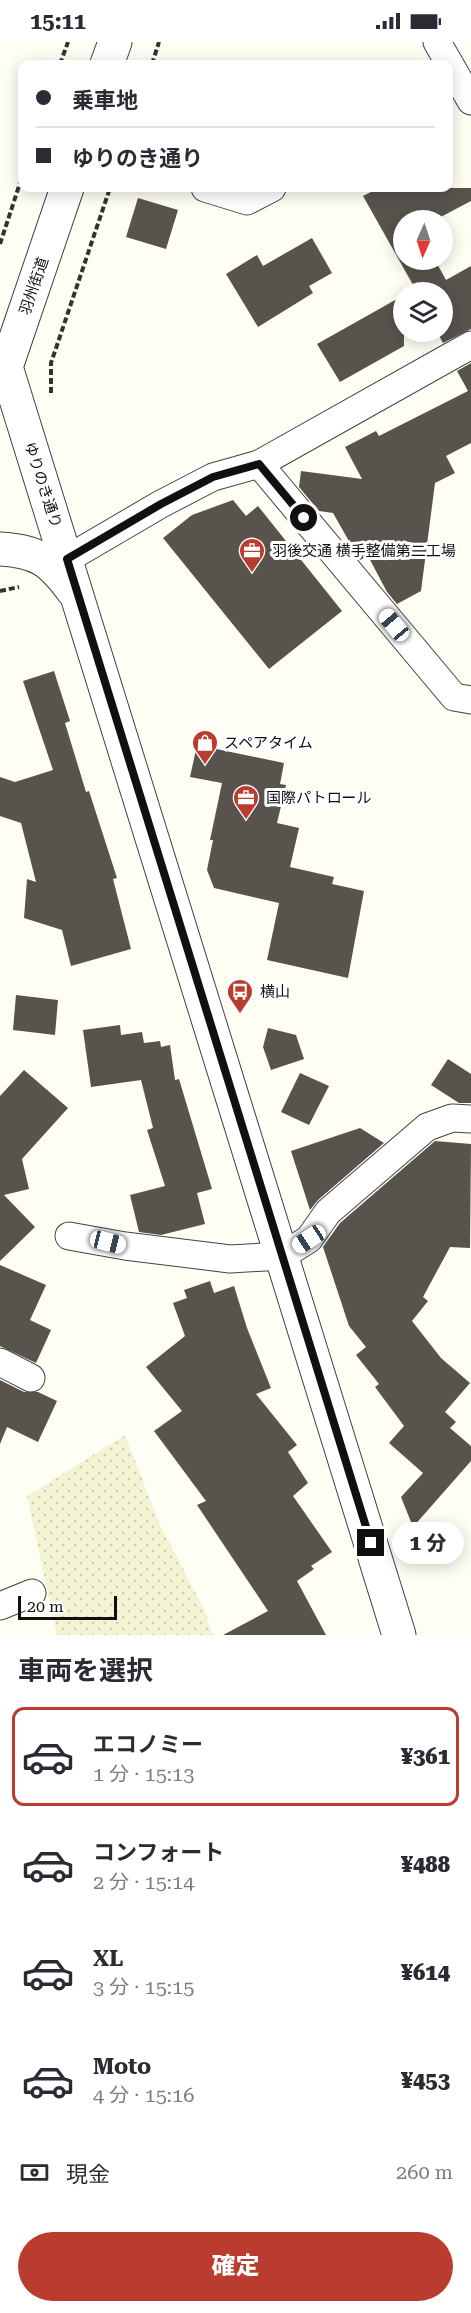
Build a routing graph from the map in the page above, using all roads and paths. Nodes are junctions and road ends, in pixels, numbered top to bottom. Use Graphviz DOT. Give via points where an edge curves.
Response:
graph roads {
  1 [pos="68,42"];
  2 [pos="115,42"];
  3 [pos="159,42"];
  4 [pos="437,42"];
  5 [pos="61,60"];
  6 [pos="108,60"];
  7 [pos="153,60"];
  8 [pos="447,60"];
  9 [pos="453,72"];
  10 [pos="463,90"];
  11 [pos="18,189"];
  12 [pos="66,192"];
  13 [pos="109,192"];
  14 [pos="218,192"];
  15 [pos="264,192"];
  16 [pos="0,244"];
  17 [pos="471,345"];
  18 [pos="3,375"];
  19 [pos="51,396"];
  20 [pos="259,464"];
  21 [pos="0,549"];
  22 [pos="67,559"];
  23 [pos="78,597"];
  24 [pos="471,700"];
  25 [pos="471,1119"];
  26 [pos="69,1236"];
  27 [pos="282,1256"];
  28 [pos="0,1362"];
  29 [pos="31,1378"];
  30 [pos="32,1593"];
  31 [pos="0,1606"];
  32 [pos="399,1635"];
  1 -- 5 [label="path"];
  2 -- 6 [label="street"];
  3 -- 7 [label="path"];
  4 -- 8 [label="street"];
  9 -- 10 [label="street"];
  11 -- 16 [label="path"];
  12 -- 18 [label="street, 羽州街道"];
  13 -- 19 [label="path" via="51,363"];
  14 -- 15 [label="street" via="247,201"];
  17 -- 20 [label="street"];
  18 -- 22 [label="street, ゆりのき通り"];
  20 -- 22 [label="street" via="213,477"];
  20 -- 24 [label="street" via="454,697"];
  21 -- 23 [label="street" via="42,557"];
  22 -- 23 [label="street, ゆりのき通り"];
  23 -- 27 [label="street, ゆりのき通り"];
  25 -- 27 [label="street" via="452,1118 427,1127 328,1212 309,1239"];
  26 -- 27 [label="street" via="230,1259"];
  27 -- 32 [label="street, ゆりのき通り"];
  28 -- 29 [label="street"];
  30 -- 31 [label="street"];
}
